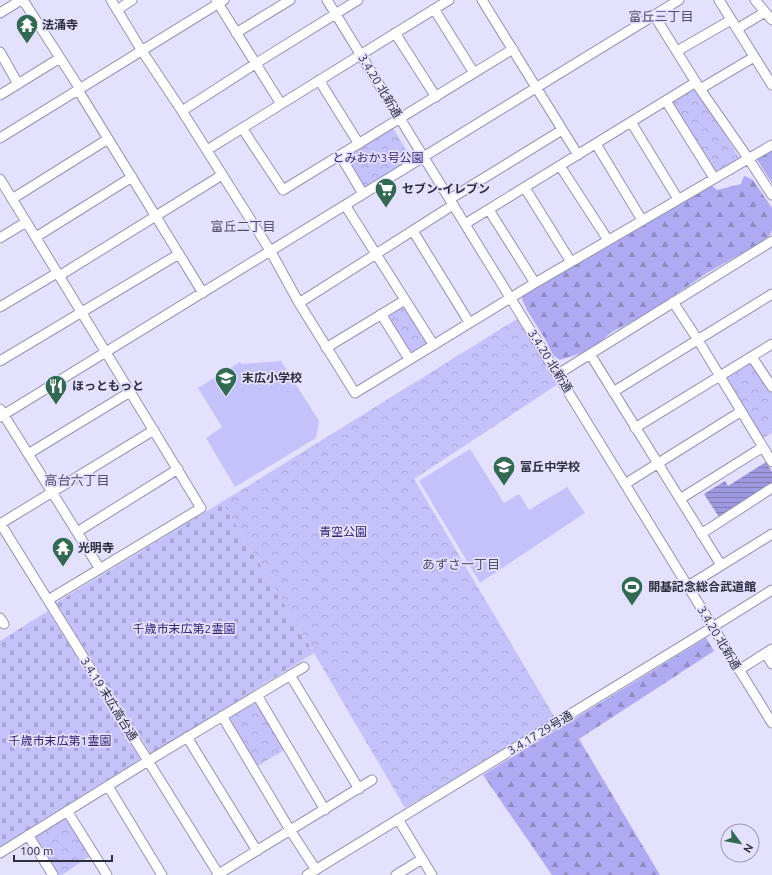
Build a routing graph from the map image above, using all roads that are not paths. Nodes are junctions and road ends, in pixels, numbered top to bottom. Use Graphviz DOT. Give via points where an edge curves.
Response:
graph roads {
  1 [pos="22,0"];
  2 [pos="111,0"];
  3 [pos="132,0"];
  4 [pos="290,0"];
  5 [pos="327,0"];
  6 [pos="358,0"];
  7 [pos="449,0"];
  8 [pos="482,0"];
  9 [pos="679,0"];
  10 [pos="718,0"];
  11 [pos="755,0"];
  12 [pos="219,1"];
  13 [pos="7,3"];
  14 [pos="434,9"];
  15 [pos="117,10"];
  16 [pos="765,12"];
  17 [pos="0,13"];
  18 [pos="336,14"];
  19 [pos="654,15"];
  20 [pos="731,20"];
  21 [pos="772,20"];
  22 [pos="737,29"];
  23 [pos="236,33"];
  24 [pos="395,33"];
  25 [pos="513,49"];
  26 [pos="142,51"];
  27 [pos="677,51"];
  28 [pos="0,52"];
  29 [pos="361,55"];
  30 [pos="754,57"];
  31 [pos="60,58"];
  32 [pos="255,64"];
  33 [pos="474,73"];
  34 [pos="319,80"];
  35 [pos="18,84"];
  36 [pos="698,85"];
  37 [pos="772,85"];
  38 [pos="536,87"];
  39 [pos="79,89"];
  40 [pos="0,95"];
  41 [pos="436,97"];
  42 [pos="666,101"];
  43 [pos="281,104"];
  44 [pos="182,111"];
  45 [pos="400,119"];
  46 [pos="631,122"];
  47 [pos="242,128"];
  48 [pos="562,130"];
  49 [pos="0,138"];
  50 [pos="108,139"];
  51 [pos="359,144"];
  52 [pos="596,144"];
  53 [pos="772,145"];
  54 [pos="207,150"];
  55 [pos="578,155"];
  56 [pos="340,156"];
  57 [pos="422,157"];
  58 [pos="748,158"];
  59 [pos="560,166"];
  60 [pos="222,175"];
  61 [pos="132,177"];
  62 [pos="714,178"];
  63 [pos="0,179"];
  64 [pos="525,188"];
  65 [pos="3,190"];
  66 [pos="363,194"];
  67 [pos="772,196"];
  68 [pos="12,199"];
  69 [pos="678,199"];
  70 [pos="452,202"];
  71 [pos="345,205"];
  72 [pos="489,210"];
  73 [pos="156,215"];
  74 [pos="642,220"];
  75 [pos="26,222"];
  76 [pos="465,224"];
  77 [pos="413,231"];
  78 [pos="0,238"];
  79 [pos="36,238"];
  80 [pos="608,240"];
  81 [pos="772,241"];
  82 [pos="271,252"];
  83 [pos="179,254"];
  84 [pos="376,254"];
  85 [pos="571,262"];
  86 [pos="58,274"];
  87 [pos="535,283"];
  88 [pos="203,293"];
  89 [pos="772,294"];
  90 [pos="511,298"];
  91 [pos="405,300"];
  92 [pos="673,302"];
  93 [pos="299,303"];
  94 [pos="0,308"];
  95 [pos="81,312"];
  96 [pos="381,314"];
  97 [pos="469,322"];
  98 [pos="698,340"];
  99 [pos="433,344"];
  100 [pos="772,344"];
  101 [pos="326,348"];
  102 [pos="106,352"];
  103 [pos="590,354"];
  104 [pos="752,356"];
  105 [pos="409,359"];
  106 [pos="0,361"];
  107 [pos="558,374"];
  108 [pos="719,377"];
  109 [pos="772,387"];
  110 [pos="130,392"];
  111 [pos="613,392"];
  112 [pos="740,412"];
  113 [pos="1,414"];
  114 [pos="636,428"];
  115 [pos="154,430"];
  116 [pos="763,447"];
  117 [pos="28,454"];
  118 [pos="772,462"];
  119 [pos="658,464"];
  120 [pos="178,469"];
  121 [pos="625,484"];
  122 [pos="772,488"];
  123 [pos="52,493"];
  124 [pos="680,499"];
  125 [pos="0,524"];
  126 [pos="77,532"];
  127 [pos="701,534"];
  128 [pos="772,534"];
  129 [pos="721,565"];
  130 [pos="100,569"];
  131 [pos="688,586"];
  132 [pos="772,590"];
  133 [pos="48,600"];
  134 [pos="713,627"];
  135 [pos="769,651"];
  136 [pos="772,664"];
  137 [pos="304,667"];
  138 [pos="739,670"];
  139 [pos="290,675"];
  140 [pos="257,695"];
  141 [pos="222,716"];
  142 [pos="772,723"];
  143 [pos="187,737"];
  144 [pos="148,761"];
  145 [pos="372,780"];
  146 [pos="108,786"];
  147 [pos="359,789"];
  148 [pos="325,810"];
  149 [pos="68,811"];
  150 [pos="398,819"];
  151 [pos="290,830"];
  152 [pos="28,835"];
  153 [pos="257,851"];
  154 [pos="0,853"];
  155 [pos="422,859"];
  156 [pos="316,870"];
  157 [pos="53,875"];
  158 [pos="107,875"];
  159 [pos="162,875"];
  160 [pos="218,875"];
  161 [pos="307,875"];
  162 [pos="396,875"];
  163 [pos="432,875"];
  1 -- 13 [label="street"];
  1 -- 31 [label="street"];
  2 -- 15 [label="street"];
  3 -- 15 [label="street"];
  4 -- 23 [label="street"];
  5 -- 18 [label="street, 3.4.20 北新通"];
  6 -- 18 [label="street"];
  7 -- 14 [label="street"];
  8 -- 25 [label="street"];
  9 -- 19 [label="street"];
  10 -- 20 [label="street"];
  11 -- 16 [label="street"];
  12 -- 23 [label="street"];
  12 -- 26 [label="street"];
  13 -- 17 [label="street"];
  14 -- 24 [label="street"];
  14 -- 33 [label="street"];
  15 -- 26 [label="street"];
  16 -- 21 [label="street"];
  16 -- 22 [label="street"];
  18 -- 29 [label="street, 3.4.20 北新通"];
  18 -- 32 [label="street"];
  19 -- 27 [label="street"];
  19 -- 38 [label="street"];
  20 -- 22 [label="street"];
  20 -- 27 [label="street"];
  22 -- 30 [label="street"];
  23 -- 32 [label="street"];
  24 -- 29 [label="street"];
  24 -- 41 [label="street"];
  25 -- 33 [label="street"];
  25 -- 38 [label="street"];
  26 -- 39 [label="street"];
  26 -- 44 [label="street"];
  27 -- 36 [label="street"];
  28 -- 35 [label="street"];
  29 -- 34 [label="street"];
  29 -- 45 [label="street, 3.4.20 北新通"];
  30 -- 36 [label="street"];
  30 -- 37 [label="street"];
  31 -- 35 [label="street"];
  31 -- 39 [label="street"];
  32 -- 43 [label="street"];
  32 -- 44 [label="street"];
  33 -- 41 [label="street"];
  34 -- 43 [label="street"];
  34 -- 51 [label="street"];
  35 -- 40 [label="street"];
  36 -- 42 [label="street"];
  36 -- 58 [label="street"];
  38 -- 48 [label="street"];
  38 -- 57 [label="street"];
  39 -- 49 [label="street"];
  39 -- 50 [label="street"];
  41 -- 45 [label="street"];
  42 -- 46 [label="street"];
  42 -- 62 [label="street"];
  43 -- 47 [label="street"];
  44 -- 54 [label="street"];
  45 -- 51 [label="street"];
  45 -- 57 [label="street, 3.4.20 北新通"];
  46 -- 52 [label="street"];
  46 -- 69 [label="street"];
  47 -- 54 [label="street"];
  47 -- 56 [label="street" via="283,190"];
  48 -- 55 [label="street"];
  48 -- 70 [label="street"];
  50 -- 61 [label="street"];
  50 -- 68 [label="street"];
  51 -- 56 [label="street"];
  52 -- 55 [label="street"];
  52 -- 74 [label="street"];
  53 -- 58 [label="street"];
  54 -- 60 [label="street"];
  55 -- 59 [label="street"];
  56 -- 66 [label="street"];
  57 -- 66 [label="street"];
  57 -- 70 [label="street, 3.4.20 北新通"];
  58 -- 62 [label="street"];
  58 -- 67 [label="street"];
  59 -- 64 [label="street"];
  59 -- 80 [label="street"];
  60 -- 73 [label="street"];
  60 -- 82 [label="street"];
  61 -- 73 [label="street"];
  61 -- 79 [label="street"];
  62 -- 69 [label="street"];
  63 -- 65 [label="street"];
  64 -- 72 [label="street"];
  64 -- 85 [label="street"];
  65 -- 68 [label="street"];
  66 -- 71 [label="street"];
  68 -- 75 [label="street"];
  69 -- 74 [label="street"];
  70 -- 76 [label="street, 3.4.20 北新通"];
  70 -- 77 [label="street"];
  71 -- 82 [label="street"];
  71 -- 84 [label="street"];
  72 -- 76 [label="street"];
  72 -- 87 [label="street"];
  73 -- 83 [label="street"];
  73 -- 86 [label="street"];
  74 -- 80 [label="street"];
  75 -- 78 [label="street"];
  75 -- 79 [label="street"];
  76 -- 90 [label="street, 3.4.20 北新通"];
  77 -- 84 [label="street"];
  77 -- 97 [label="street"];
  79 -- 86 [label="street"];
  80 -- 85 [label="street"];
  81 -- 92 [label="street"];
  82 -- 88 [label="street"];
  82 -- 93 [label="street"];
  83 -- 88 [label="street"];
  83 -- 95 [label="street"];
  84 -- 91 [label="street"];
  84 -- 93 [label="street"];
  85 -- 87 [label="street"];
  86 -- 94 [label="street"];
  86 -- 95 [label="street"];
  87 -- 90 [label="street"];
  88 -- 102 [label="street"];
  89 -- 98 [label="street"];
  90 -- 97 [label="street"];
  90 -- 107 [label="street, 3.4.20 北新通"];
  91 -- 96 [label="street"];
  91 -- 99 [label="street"];
  92 -- 98 [label="street"];
  92 -- 103 [label="street"];
  93 -- 101 [label="street"];
  95 -- 102 [label="street"];
  95 -- 106 [label="street"];
  96 -- 101 [label="street"];
  96 -- 105 [label="street"];
  97 -- 99 [label="street"];
  98 -- 108 [label="street"];
  98 -- 111 [label="street"];
  99 -- 105 [label="street"];
  100 -- 104 [label="street"];
  101 -- 105 [label="street" via="355,393"];
  102 -- 110 [label="street"];
  102 -- 113 [label="street"];
  103 -- 107 [label="street"];
  103 -- 111 [label="street"];
  104 -- 108 [label="street"];
  104 -- 109 [label="street"];
  107 -- 121 [label="street, 3.4.20 北新通"];
  108 -- 112 [label="street"];
  108 -- 114 [label="street"];
  110 -- 115 [label="street"];
  110 -- 117 [label="street"];
  111 -- 114 [label="street"];
  112 -- 116 [label="street"];
  112 -- 119 [label="street"];
  113 -- 117 [label="street"];
  114 -- 119 [label="street"];
  115 -- 120 [label="street"];
  115 -- 123 [label="street"];
  116 -- 118 [label="street"];
  116 -- 124 [label="street"];
  117 -- 123 [label="street"];
  119 -- 121 [label="street"];
  119 -- 124 [label="street"];
  120 -- 126 [label="street"];
  120 -- 130 [label="street" via="201,508"];
  121 -- 131 [label="street, 3.4.20 北新通"];
  122 -- 127 [label="street"];
  123 -- 125 [label="street"];
  123 -- 126 [label="street"];
  124 -- 127 [label="street"];
  125 -- 133 [label="street, 3.4.19 末広高台通"];
  126 -- 130 [label="street"];
  127 -- 129 [label="street"];
  128 -- 129 [label="street"];
  129 -- 131 [label="street"];
  130 -- 133 [label="street"];
  131 -- 134 [label="street, 3.4.20 北新通"];
  132 -- 134 [label="street, 3.4.17 29号通"];
  133 -- 144 [label="street, 3.4.19 末広高台通"];
  134 -- 138 [label="street, 3.4.20 北新通"];
  134 -- 150 [label="street, 3.4.17 29号通"];
  135 -- 136 [label="street"];
  135 -- 138 [label="street"];
  137 -- 139 [label="street"];
  138 -- 142 [label="street, 3.4.20 北新通"];
  139 -- 140 [label="street"];
  139 -- 147 [label="street"];
  140 -- 141 [label="street"];
  140 -- 148 [label="street"];
  141 -- 143 [label="street"];
  141 -- 151 [label="street"];
  143 -- 144 [label="street"];
  143 -- 153 [label="street"];
  144 -- 146 [label="street"];
  144 -- 160 [label="street, 3.4.19 末広高台通"];
  145 -- 147 [label="street"];
  146 -- 149 [label="street"];
  146 -- 159 [label="street"];
  147 -- 148 [label="street"];
  148 -- 151 [label="street"];
  149 -- 152 [label="street"];
  149 -- 158 [label="street"];
  150 -- 155 [label="street"];
  150 -- 156 [label="street, 3.4.17 29号通"];
  151 -- 153 [label="street"];
  151 -- 156 [label="street"];
  152 -- 154 [label="street"];
  152 -- 157 [label="street"];
  153 -- 160 [label="street"];
  155 -- 162 [label="street"];
  155 -- 163 [label="street"];
  156 -- 161 [label="street, 3.4.17 29号通"];
}
